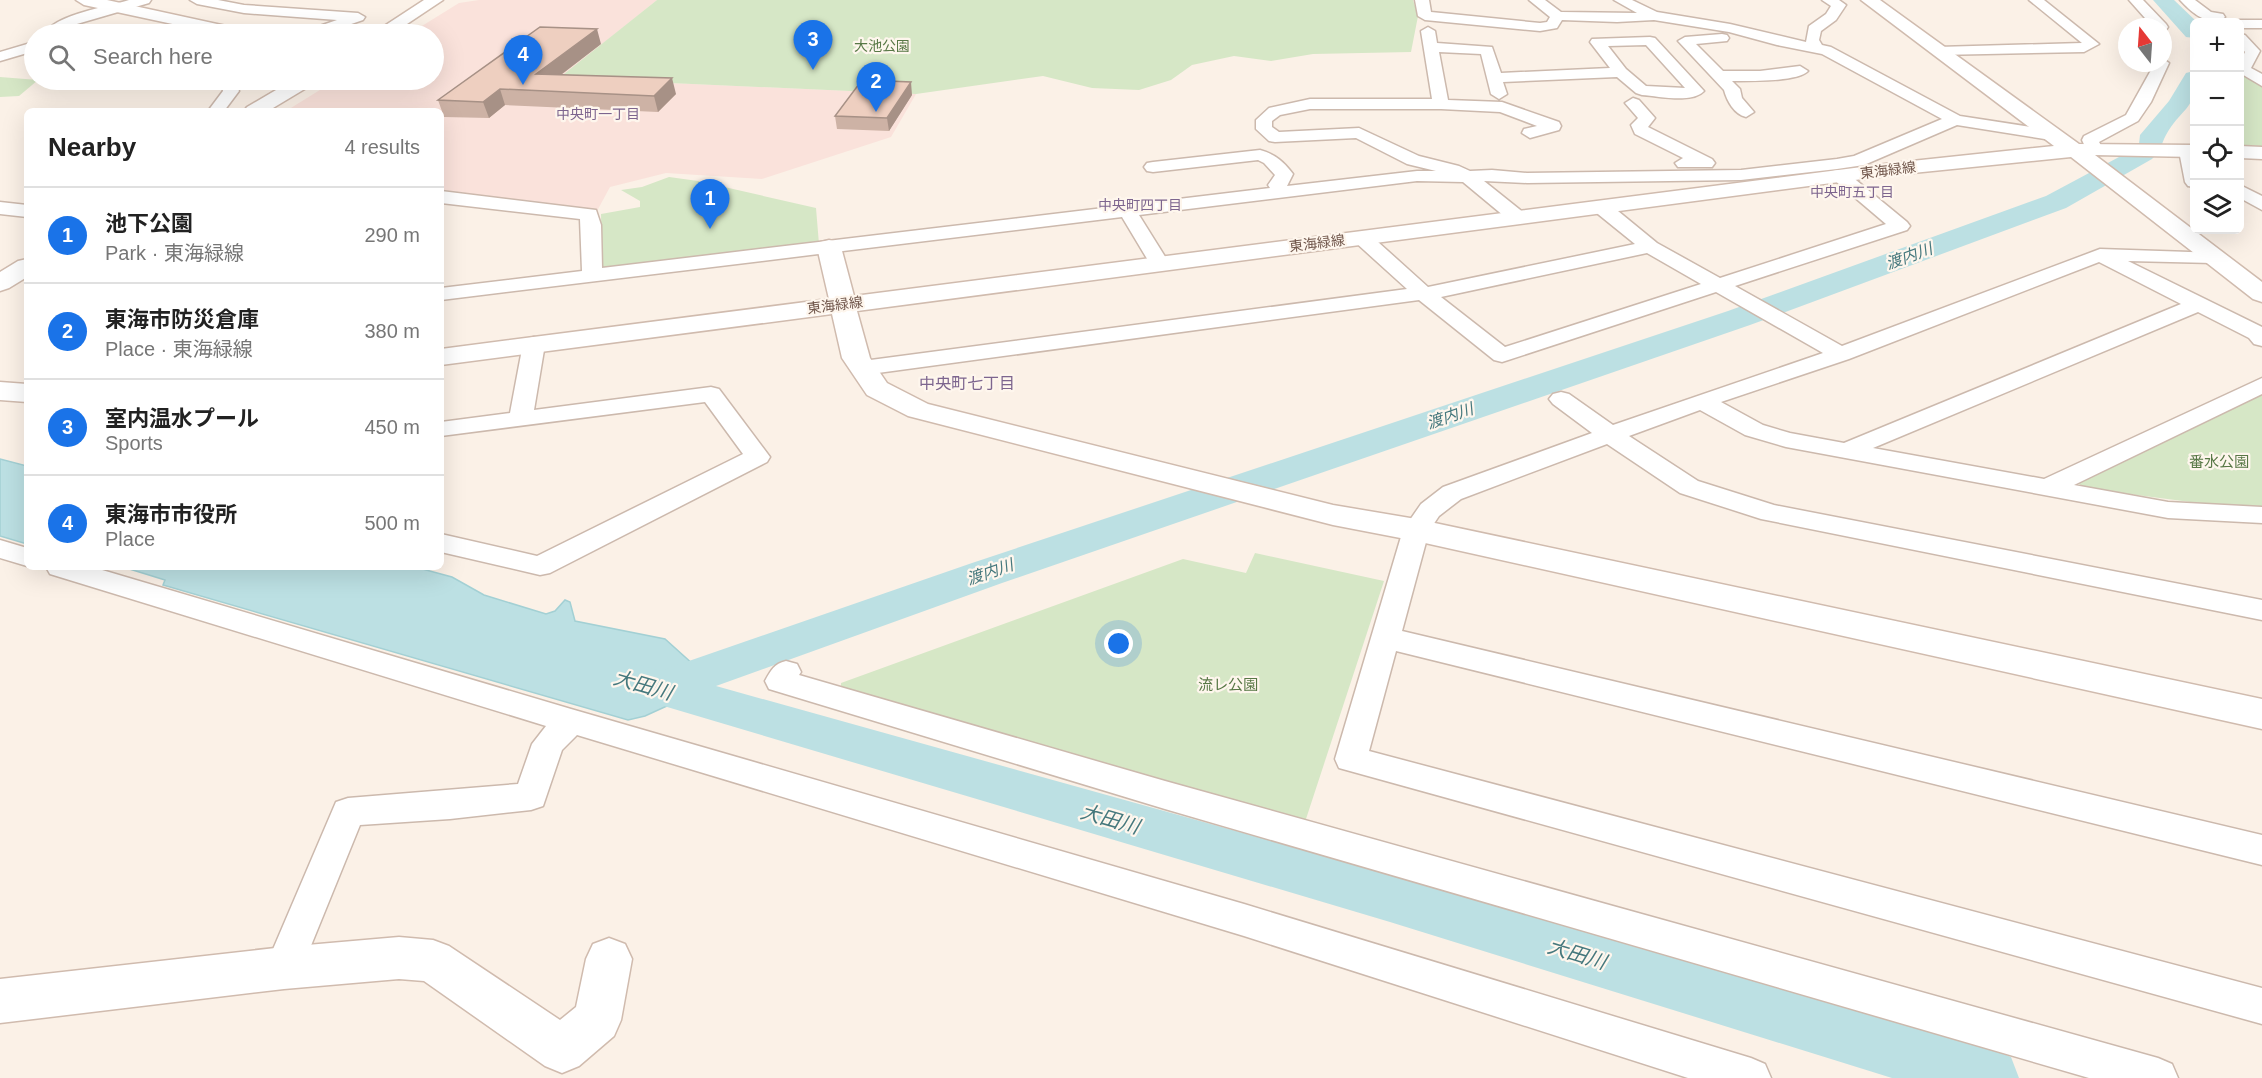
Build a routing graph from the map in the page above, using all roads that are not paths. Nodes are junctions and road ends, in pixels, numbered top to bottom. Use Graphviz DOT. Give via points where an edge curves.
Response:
graph roads {
  1 [pos="84,0"];
  2 [pos="144,0"];
  3 [pos="197,0"];
  4 [pos="435,0"];
  5 [pos="452,0"];
  6 [pos="1422,0"];
  7 [pos="1536,0"];
  8 [pos="1621,0"];
  9 [pos="1829,0"];
  10 [pos="1869,0"];
  11 [pos="2036,0"];
  12 [pos="2136,0"];
  13 [pos="2187,0"];
  14 [pos="2196,0"];
  15 [pos="118,8"];
  16 [pos="1587,8"];
  17 [pos="1425,16"];
  18 [pos="1558,16"];
  19 [pos="1654,16"];
  20 [pos="2147,18"];
  21 [pos="2214,18"];
  22 [pos="2218,18"];
  23 [pos="65,22"];
  24 [pos="62,24"];
  25 [pos="71,24"];
  26 [pos="193,24"];
  27 [pos="338,24"];
  28 [pos="397,24"];
  29 [pos="414,24"];
  30 [pos="2244,24"];
  31 [pos="2262,24"];
  32 [pos="1540,27"];
  33 [pos="1788,29"];
  34 [pos="1750,34"];
  35 [pos="1814,40"];
  36 [pos="1650,41"];
  37 [pos="1685,41"];
  38 [pos="2244,42"];
  39 [pos="1431,47"];
  40 [pos="24,49"];
  41 [pos="1487,50"];
  42 [pos="1938,51"];
  43 [pos="0,57"];
  44 [pos="2244,66"];
  45 [pos="2244,70"];
  46 [pos="1800,71"];
  47 [pos="1621,72"];
  48 [pos="2154,72"];
  49 [pos="1719,76"];
  50 [pos="1495,78"];
  51 [pos="2262,81"];
  52 [pos="231,90"];
  53 [pos="289,90"];
  54 [pos="310,90"];
  55 [pos="1633,103"];
  56 [pos="1441,104"];
  57 [pos="1502,107"];
  58 [pos="218,108"];
  59 [pos="259,108"];
  60 [pos="280,108"];
  61 [pos="1746,112"];
  62 [pos="1956,120"];
  63 [pos="1530,133"];
  64 [pos="2051,135"];
  65 [pos="2184,151"];
  66 [pos="2244,152"];
  67 [pos="2262,153"];
  68 [pos="2088,155"];
  69 [pos="1666,162"];
  70 [pos="1706,163"];
  71 [pos="1153,167"];
  72 [pos="1728,175"];
  73 [pos="1839,176"];
  74 [pos="1468,177"];
  75 [pos="2193,180"];
  76 [pos="2262,191"];
  77 [pos="1282,192"];
  78 [pos="444,197"];
  79 [pos="2262,204"];
  80 [pos="1600,206"];
  81 [pos="0,208"];
  82 [pos="24,211"];
  83 [pos="1128,212"];
  84 [pos="1517,217"];
  85 [pos="2195,235"];
  86 [pos="1361,237"];
  87 [pos="1650,247"];
  88 [pos="829,248"];
  89 [pos="24,252"];
  90 [pos="2100,255"];
  91 [pos="2213,257"];
  92 [pos="1159,263"];
  93 [pos="0,267"];
  94 [pos="24,268"];
  95 [pos="592,276"];
  96 [pos="0,283"];
  97 [pos="1722,288"];
  98 [pos="1423,293"];
  99 [pos="444,294"];
  100 [pos="2262,294"];
  101 [pos="843,304"];
  102 [pos="2198,304"];
  103 [pos="2262,339"];
  104 [pos="534,344"];
  105 [pos="1841,354"];
  106 [pos="444,357"];
  107 [pos="863,368"];
  108 [pos="2262,385"];
  109 [pos="0,392"];
  110 [pos="24,393"];
  111 [pos="1561,399"];
  112 [pos="1702,401"];
  113 [pos="521,418"];
  114 [pos="444,429"];
  115 [pos="1610,435"];
  116 [pos="1846,451"];
  117 [pos="2048,487"];
  118 [pos="2262,515"];
  119 [pos="1416,530"];
  120 [pos="444,544"];
  121 [pos="0,549"];
  122 [pos="24,556"];
  123 [pos="70,570"];
  124 [pos="2262,610"];
  125 [pos="1385,638"];
  126 [pos="786,672"];
  127 [pos="2262,714"];
  128 [pos="571,721"];
  129 [pos="2262,850"];
  130 [pos="609,959"];
  131 [pos="284,968"];
  132 [pos="0,1001"];
  133 [pos="2262,1006"];
  134 [pos="1751,1078"];
  135 [pos="2158,1078"];
  1 -- 15 [label="street"];
  2 -- 15 [label="street"];
  3 -- 27 [label="street" via="244,9 358,17"];
  4 -- 28 [label="street"];
  5 -- 29 [label="street"];
  6 -- 17 [label="street"];
  7 -- 18 [label="street"];
  8 -- 16 [label="street"];
  8 -- 19 [label="street"];
  9 -- 35 [label="street" via="1839,5 1838,9 1814,29"];
  10 -- 42 [label="street"];
  11 -- 42 [label="street" via="2092,44 2084,48"];
  12 -- 20 [label="street"];
  13 -- 21 [label="street"];
  14 -- 22 [label="street"];
  15 -- 23 [label="street"];
  15 -- 26 [label="street"];
  17 -- 32 [label="street"];
  17 -- 39 [label="street"];
  18 -- 19 [label="street"];
  18 -- 32 [label="street" via="1551,25"];
  19 -- 34 [label="street"];
  23 -- 24 [label="street"];
  23 -- 25 [label="street"];
  30 -- 31 [label="street"];
  32 -- 41 [label="street"];
  33 -- 35 [label="street"];
  34 -- 35 [label="street"];
  34 -- 37 [label="street"];
  35 -- 62 [label="street"];
  36 -- 37 [label="street"];
  36 -- 47 [label="street" via="1597,42"];
  36 -- 47 [label="street" via="1696,91 1642,90"];
  37 -- 49 [label="street"];
  38 -- 44 [label="street" via="2253,51"];
  39 -- 41 [label="street"];
  39 -- 56 [label="street"];
  40 -- 43 [label="street"];
  41 -- 50 [label="street"];
  42 -- 64 [label="street"];
  45 -- 51 [label="street"];
  46 -- 49 [label="street"];
  47 -- 50 [label="street"];
  48 -- 68 [label="street" via="2133,117 2090,140"];
  49 -- 61 [label="street"];
  50 -- 57 [label="street"];
  52 -- 58 [label="street"];
  53 -- 59 [label="street"];
  54 -- 60 [label="street"];
  55 -- 70 [label="street" via="1647,118 1639,125 1641,130"];
  56 -- 57 [label="street"];
  56 -- 74 [label="street" via="1291,106 1264,120 1264,129 1284,139 1359,133 1413,160"];
  57 -- 63 [label="street" via="1553,126"];
  62 -- 64 [label="street"];
  62 -- 72 [label="street" via="1858,161"];
  64 -- 68 [label="street"];
  65 -- 68 [label="street, 東海緑線" via="2125,150"];
  65 -- 75 [label="street"];
  66 -- 67 [label="street"];
  68 -- 73 [label="street, 東海緑線" via="2007,156"];
  68 -- 85 [label="street" via="2129,191"];
  69 -- 70 [label="street"];
  70 -- 72 [label="street"];
  71 -- 77 [label="street" via="1260,155 1284,174 1277,185"];
  72 -- 74 [label="street"];
  73 -- 80 [label="street, 東海緑線"];
  73 -- 97 [label="street" via="1900,226"];
  74 -- 77 [label="street" via="1417,176"];
  74 -- 84 [label="street"];
  76 -- 79 [label="street" via="2240,190"];
  77 -- 83 [label="street"];
  78 -- 95 [label="street" via="589,214"];
  80 -- 84 [label="street, 東海緑線"];
  80 -- 87 [label="street"];
  81 -- 82 [label="street"];
  83 -- 88 [label="street"];
  83 -- 92 [label="street"];
  84 -- 86 [label="street, 東海緑線"];
  85 -- 91 [label="street"];
  86 -- 92 [label="street, 東海緑線"];
  86 -- 98 [label="street"];
  87 -- 97 [label="street"];
  87 -- 98 [label="street"];
  88 -- 95 [label="street"];
  88 -- 101 [label="street"];
  89 -- 93 [label="street"];
  90 -- 91 [label="street"];
  90 -- 102 [label="street"];
  90 -- 105 [label="street"];
  91 -- 100 [label="street"];
  92 -- 101 [label="street, 東海緑線"];
  94 -- 96 [label="street"];
  95 -- 99 [label="street"];
  97 -- 98 [label="street" via="1502,356"];
  97 -- 105 [label="street"];
  98 -- 107 [label="street"];
  101 -- 104 [label="street, 東海緑線"];
  101 -- 107 [label="street" via="856,358"];
  102 -- 103 [label="street"];
  102 -- 116 [label="street"];
  104 -- 106 [label="street, 東海緑線"];
  104 -- 113 [label="street"];
  105 -- 112 [label="street"];
  107 -- 119 [label="street" via="877,390 918,410 1333,515"];
  108 -- 117 [label="street"];
  109 -- 110 [label="street"];
  111 -- 115 [label="street"];
  112 -- 115 [label="street"];
  112 -- 116 [label="street" via="1754,430"];
  113 -- 114 [label="street"];
  113 -- 120 [label="street" via="711,394 758,457 540,567"];
  115 -- 119 [label="street" via="1452,493 1430,510"];
  115 -- 124 [label="street" via="1689,487 1770,513"];
  116 -- 117 [label="street"];
  117 -- 118 [label="street" via="2168,510"];
  119 -- 125 [label="street"];
  119 -- 127 [label="street"];
  121 -- 122 [label="street"];
  123 -- 128 [label="street"];
  125 -- 129 [label="street"];
  125 -- 133 [label="street" via="1351,759"];
  126 -- 135 [label="street" via="780,681"];
  128 -- 131 [label="street" via="548,744 531,796 348,812"];
  128 -- 134 [label="street" via="1244,920"];
  130 -- 131 [label="street" via="597,1020 562,1049 433,961 399,958"];
  131 -- 132 [label="street"];
}
